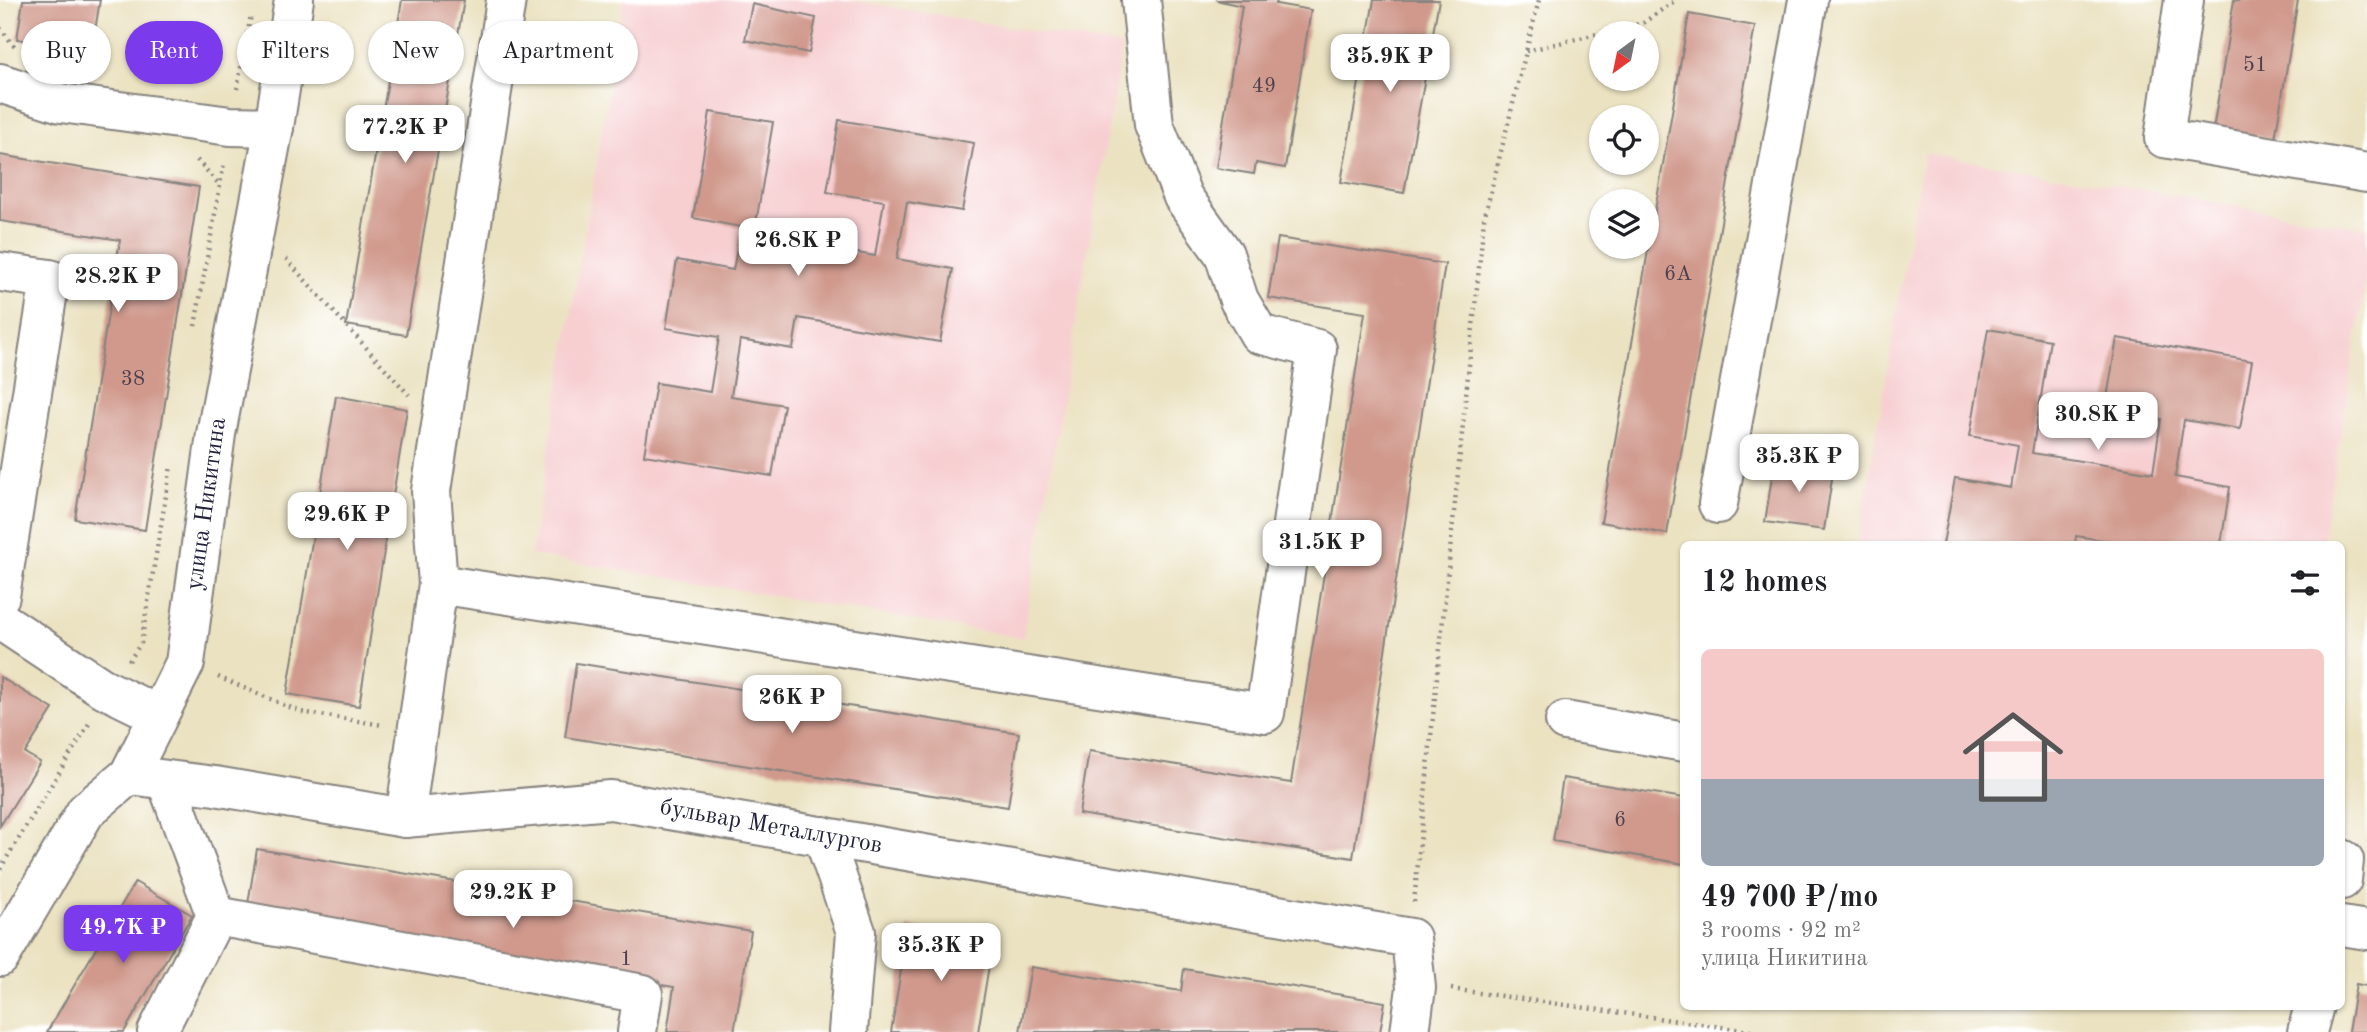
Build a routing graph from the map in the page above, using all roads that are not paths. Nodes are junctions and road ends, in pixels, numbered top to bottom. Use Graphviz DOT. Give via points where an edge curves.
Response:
graph roads {
  1 [pos="294,0"];
  2 [pos="506,0"];
  3 [pos="1808,0"];
  4 [pos="2184,0"];
  5 [pos="1133,1"];
  6 [pos="0,83"];
  7 [pos="274,127"];
  8 [pos="2367,173"];
  9 [pos="0,272"];
  10 [pos="1718,504"];
  11 [pos="438,584"];
  12 [pos="0,596"];
  13 [pos="0,620"];
  14 [pos="158,715"];
  15 [pos="1565,721"];
  16 [pos="1680,741"];
  17 [pos="147,777"];
  18 [pos="405,818"];
  19 [pos="823,836"];
  20 [pos="216,916"];
  21 [pos="2345,926"];
  22 [pos="2367,930"];
  23 [pos="0,957"];
  24 [pos="2313,1010"];
  25 [pos="157,1032"];
  26 [pos="637,1032"];
  27 [pos="848,1032"];
  28 [pos="1410,1032"];
  29 [pos="2306,1032"];
  1 -- 7 [label="street, улица Никитина"];
  2 -- 11 [label="street" via="431,491"];
  3 -- 10 [label="street"];
  4 -- 8 [label="street" via="2164,138"];
  5 -- 11 [label="street" via="1154,125 1183,197 1224,254 1239,300 1259,334 1317,349 1265,713"];
  6 -- 7 [label="street" via="61,103 230,126"];
  7 -- 14 [label="street, улица Никитина" via="216,434 185,663"];
  9 -- 12 [label="street" via="50,279"];
  11 -- 18 [label="street"];
  13 -- 14 [label="street" via="109,691"];
  14 -- 17 [label="street, улица Никитина"];
  15 -- 16 [label="street"];
  17 -- 18 [label="street, бульвар Металлургов"];
  17 -- 20 [label="street"];
  17 -- 23 [label="street, улица Никитина" via="86,811"];
  18 -- 19 [label="street, бульвар Металлургов" via="611,800"];
  19 -- 27 [label="street" via="856,932"];
  19 -- 28 [label="street, бульвар Металлургов" via="1411,938 1416,988"];
  20 -- 25 [label="street"];
  20 -- 26 [label="street" via="643,994"];
  21 -- 22 [label="street"];
  24 -- 29 [label="street"];
}
